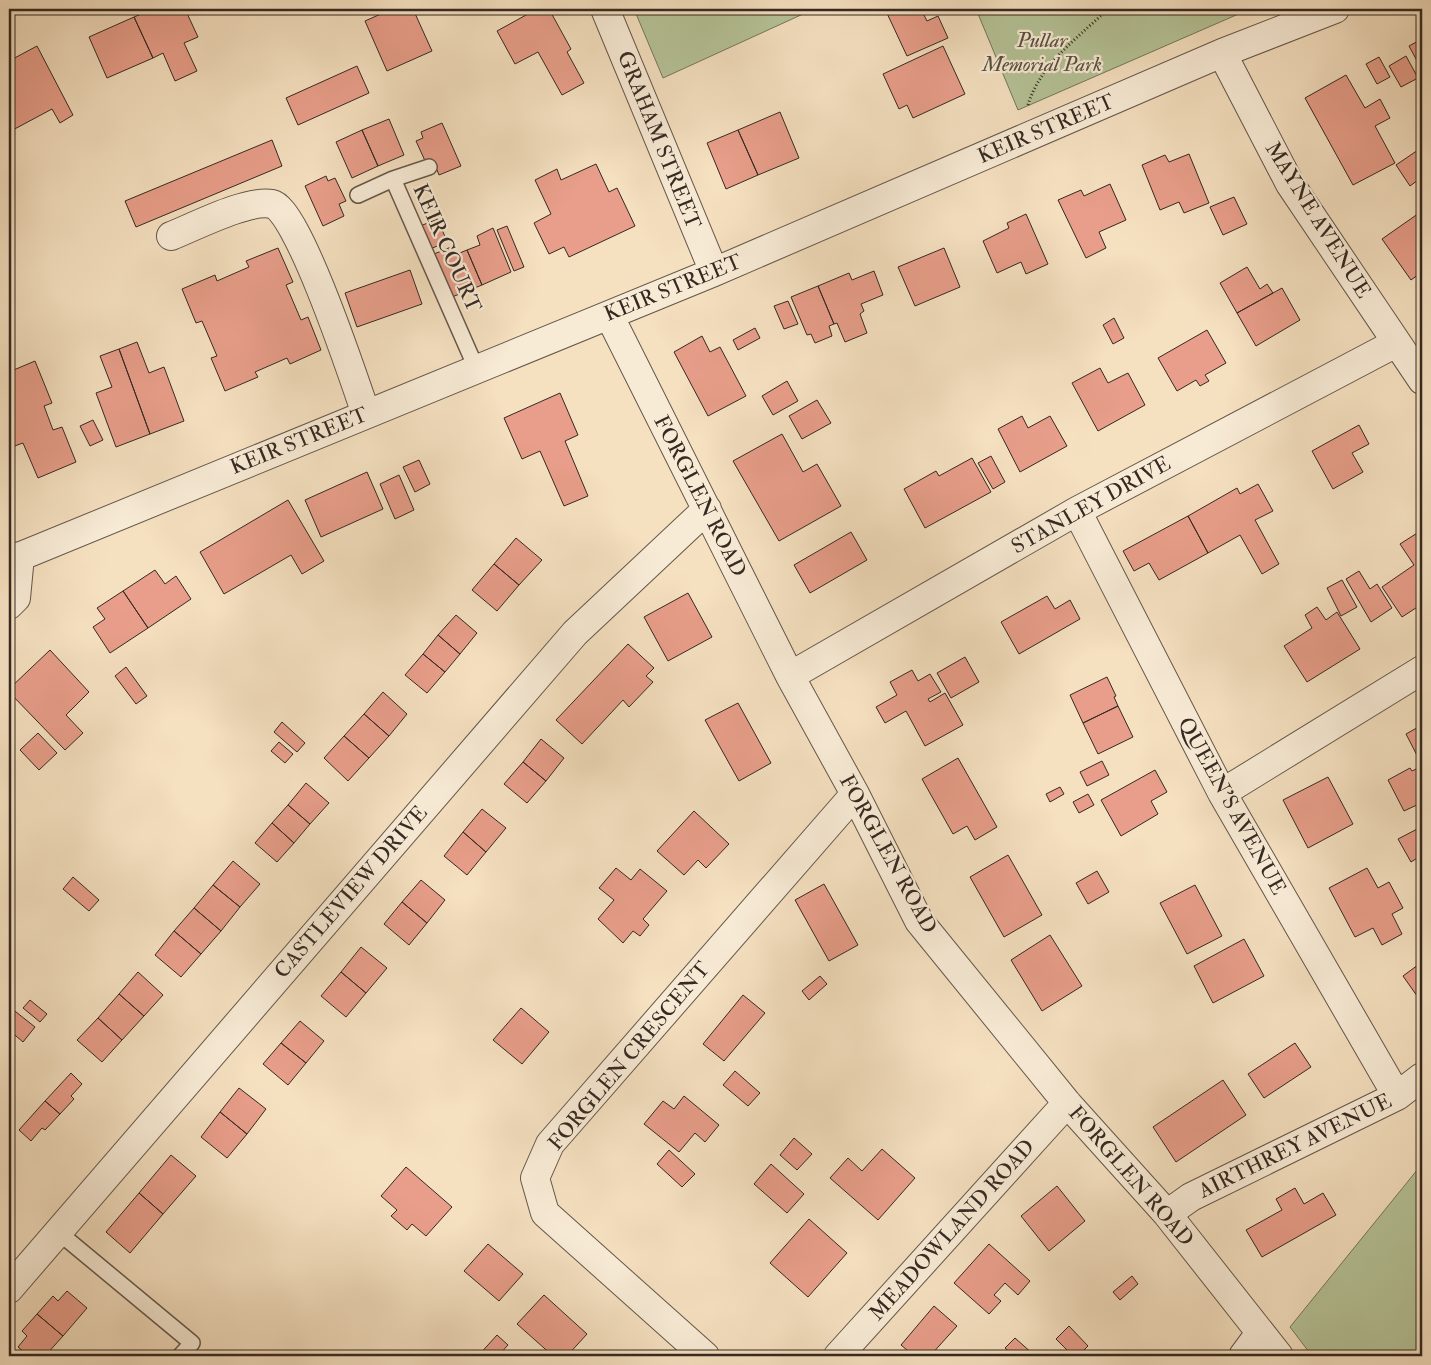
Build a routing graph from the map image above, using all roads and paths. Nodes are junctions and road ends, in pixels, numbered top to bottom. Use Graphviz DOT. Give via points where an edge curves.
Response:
graph roads {
  1 [pos="605,9"];
  2 [pos="1108,9"];
  3 [pos="1335,9"];
  4 [pos="1222,53"];
  5 [pos="1018,141"];
  6 [pos="429,167"];
  7 [pos="393,179"];
  8 [pos="358,195"];
  9 [pos="171,236"];
  10 [pos="714,272"];
  11 [pos="609,315"];
  12 [pos="1396,343"];
  13 [pos="477,370"];
  14 [pos="1422,380"];
  15 [pos="366,414"];
  16 [pos="707,509"];
  17 [pos="1077,511"];
  18 [pos="14,558"];
  19 [pos="9,605"];
  20 [pos="1422,670"];
  21 [pos="790,676"];
  22 [pos="1222,793"];
  23 [pos="855,794"];
  24 [pos="1422,1077"];
  25 [pos="1397,1096"];
  26 [pos="1066,1103"];
  27 [pos="1167,1214"];
  28 [pos="57,1231"];
  29 [pos="9,1289"];
  30 [pos="1260,1333"];
  31 [pos="180,1356"];
  32 [pos="705,1356"];
  33 [pos="838,1356"];
  34 [pos="1242,1356"];
  35 [pos="1279,1356"];
  1 -- 10 [label="street, GRAHAM STREET"];
  2 -- 5 [label="path" via="1054,59 1033,90"];
  3 -- 4 [label="street, KEIR STREET"];
  4 -- 5 [label="street, KEIR STREET"];
  4 -- 12 [label="street, MAYNE AVENUE" via="1290,184"];
  5 -- 10 [label="street, KEIR STREET"];
  6 -- 7 [label="lane"];
  7 -- 8 [label="lane, KEIR COURT"];
  7 -- 13 [label="lane, KEIR COURT"];
  9 -- 15 [label="street" via="246,206 261,202 275,204 286,215 302,244"];
  10 -- 11 [label="street, KEIR STREET"];
  11 -- 13 [label="street, KEIR STREET"];
  11 -- 16 [label="street, FORGLEN ROAD"];
  12 -- 14 [label="street, MAYNE AVENUE"];
  12 -- 17 [label="street, STANLEY DRIVE"];
  13 -- 15 [label="street, KEIR STREET"];
  15 -- 18 [label="street, KEIR STREET"];
  16 -- 21 [label="street, FORGLEN ROAD"];
  16 -- 28 [label="street, CASTLEVIEW DRIVE" via="575,634"];
  17 -- 21 [label="street, STANLEY DRIVE"];
  17 -- 22 [label="street, QUEEN'S AVENUE"];
  18 -- 19 [label="street" via="16,598"];
  20 -- 22 [label="street"];
  21 -- 23 [label="street, FORGLEN ROAD"];
  22 -- 25 [label="street, QUEEN'S AVENUE"];
  23 -- 26 [label="street, FORGLEN ROAD" via="919,921"];
  23 -- 32 [label="street, FORGLEN CRESCENT" via="550,1144 535,1178 545,1213"];
  24 -- 25 [label="street, AIRTHREY AVENUE"];
  25 -- 27 [label="street, AIRTHREY AVENUE" via="1191,1198"];
  26 -- 27 [label="street, FORGLEN ROAD"];
  26 -- 33 [label="street, MEADOWLAND ROAD"];
  27 -- 30 [label="street, FORGLEN ROAD"];
  28 -- 29 [label="street, CASTLEVIEW DRIVE"];
  28 -- 31 [label="lane" via="192,1343"];
  30 -- 34 [label="street"];
  30 -- 35 [label="street, FORGLEN ROAD"];
}
